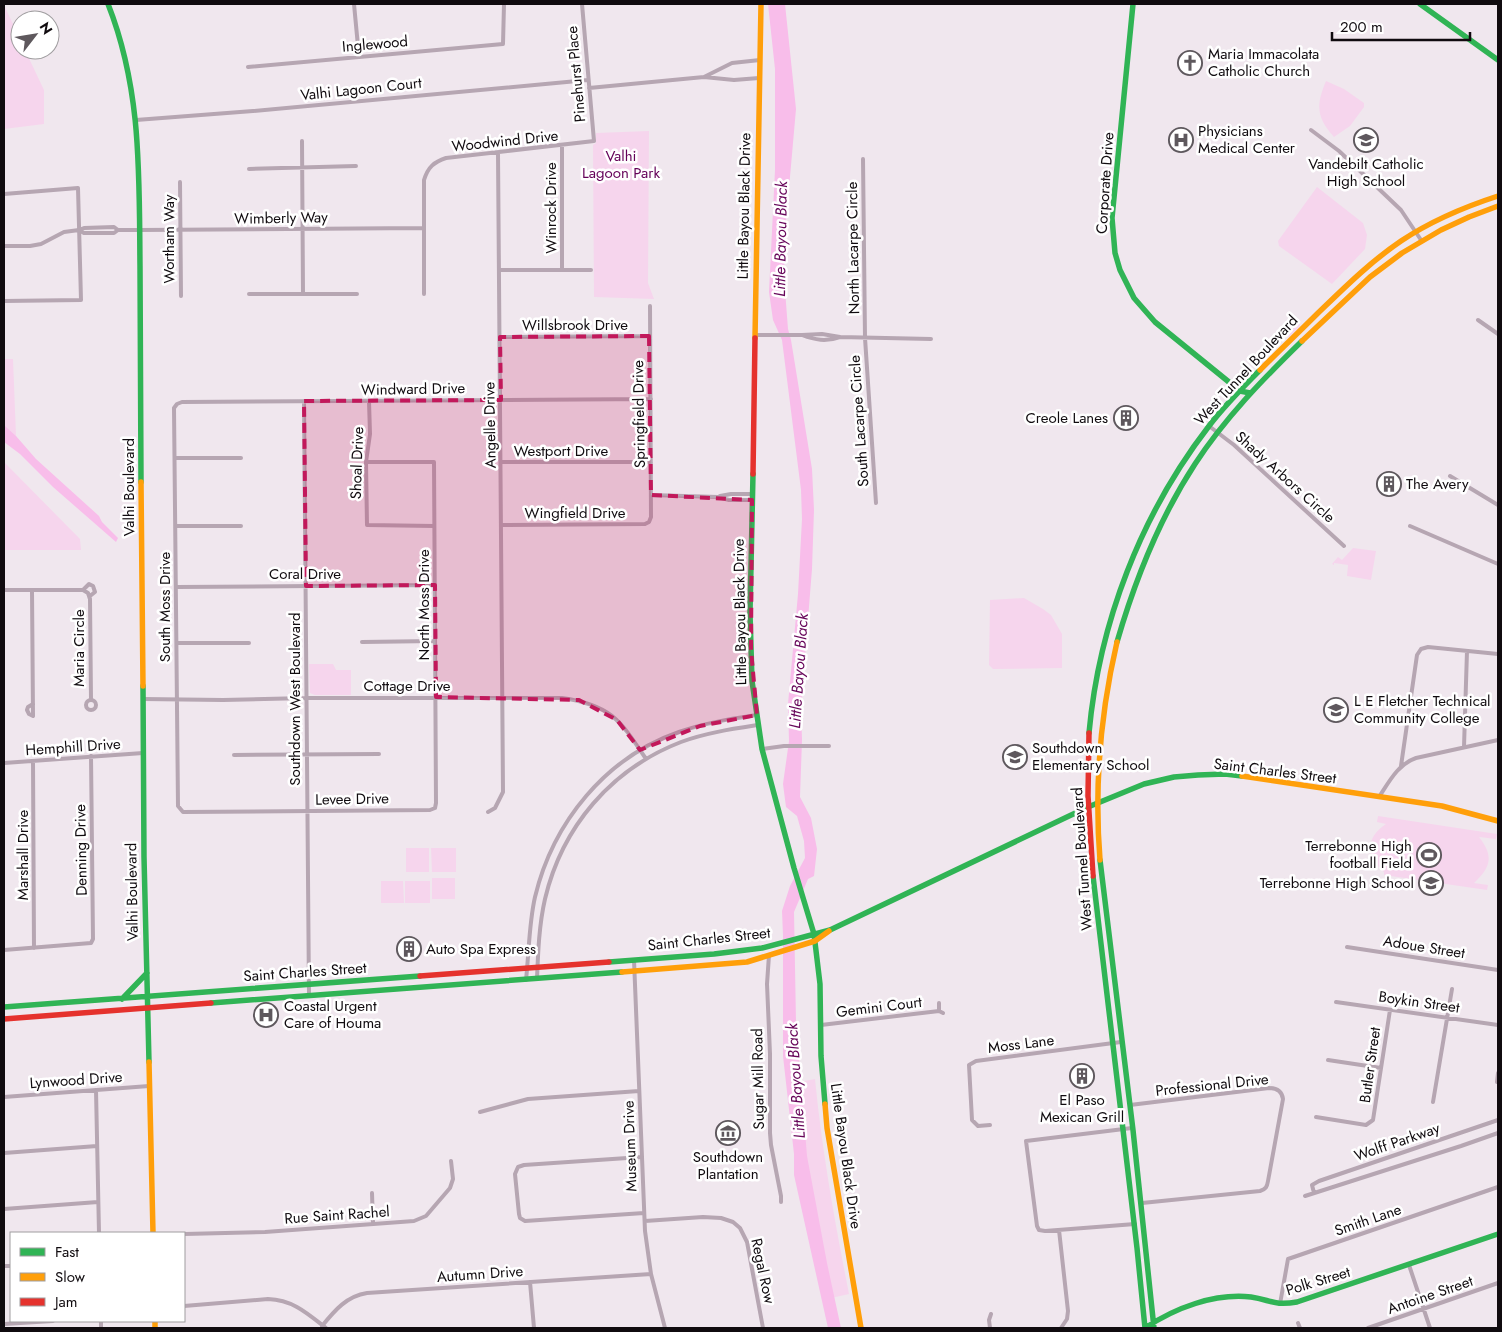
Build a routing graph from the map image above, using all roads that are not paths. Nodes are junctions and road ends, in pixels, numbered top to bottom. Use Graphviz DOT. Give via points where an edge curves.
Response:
graph roads {
  1 [pos="108,4"];
  2 [pos="354,4"];
  3 [pos="504,4"];
  4 [pos="582,4"];
  5 [pos="761,4"];
  6 [pos="1133,4"];
  7 [pos="1420,4"];
  8 [pos="359,57"];
  9 [pos="760,60"];
  10 [pos="1498,60"];
  11 [pos="248,67"];
  12 [pos="704,77"];
  13 [pos="759,78"];
  14 [pos="588,80"];
  15 [pos="589,88"];
  16 [pos="136,120"];
  17 [pos="1311,130"];
  18 [pos="302,141"];
  19 [pos="594,141"];
  20 [pos="562,146"];
  21 [pos="498,153"];
  22 [pos="863,159"];
  23 [pos="356,166"];
  24 [pos="302,168"];
  25 [pos="249,169"];
  26 [pos="180,182"];
  27 [pos="4,194"];
  28 [pos="1498,196"];
  29 [pos="1498,206"];
  30 [pos="423,228"];
  31 [pos="303,229"];
  32 [pos="79,230"];
  33 [pos="139,230"];
  34 [pos="181,230"];
  35 [pos="1416,232"];
  36 [pos="1421,240"];
  37 [pos="4,246"];
  38 [pos="500,270"];
  39 [pos="562,270"];
  40 [pos="591,270"];
  41 [pos="303,293"];
  42 [pos="249,294"];
  43 [pos="357,294"];
  44 [pos="424,294"];
  45 [pos="181,296"];
  46 [pos="4,301"];
  47 [pos="650,306"];
  48 [pos="1478,320"];
  49 [pos="1306,325"];
  50 [pos="754,334"];
  51 [pos="1498,334"];
  52 [pos="649,336"];
  53 [pos="500,337"];
  54 [pos="865,338"];
  55 [pos="931,339"];
  56 [pos="1300,343"];
  57 [pos="1240,391"];
  58 [pos="1250,393"];
  59 [pos="501,400"];
  60 [pos="650,400"];
  61 [pos="304,401"];
  62 [pos="369,401"];
  63 [pos="177,404"];
  64 [pos="1210,426"];
  65 [pos="1218,432"];
  66 [pos="176,458"];
  67 [pos="241,458"];
  68 [pos="366,462"];
  69 [pos="501,462"];
  70 [pos="651,462"];
  71 [pos="1450,476"];
  72 [pos="651,495"];
  73 [pos="752,497"];
  74 [pos="876,503"];
  75 [pos="1498,505"];
  76 [pos="648,522"];
  77 [pos="502,525"];
  78 [pos="176,526"];
  79 [pos="241,526"];
  80 [pos="434,526"];
  81 [pos="1410,526"];
  82 [pos="1344,546"];
  83 [pos="1498,564"];
  84 [pos="435,585"];
  85 [pos="306,586"];
  86 [pos="176,587"];
  87 [pos="4,590"];
  88 [pos="32,590"];
  89 [pos="83,590"];
  90 [pos="90,596"];
  91 [pos="435,641"];
  92 [pos="249,642"];
  93 [pos="362,642"];
  94 [pos="177,643"];
  95 [pos="1467,651"];
  96 [pos="1498,654"];
  97 [pos="436,697"];
  98 [pos="503,697"];
  99 [pos="306,698"];
  100 [pos="143,699"];
  101 [pos="91,700"];
  102 [pos="177,700"];
  103 [pos="757,714"];
  104 [pos="33,716"];
  105 [pos="758,725"];
  106 [pos="1498,740"];
  107 [pos="829,746"];
  108 [pos="1464,747"];
  109 [pos="762,749"];
  110 [pos="640,750"];
  111 [pos="143,753"];
  112 [pos="306,754"];
  113 [pos="379,754"];
  114 [pos="234,755"];
  115 [pos="91,756"];
  116 [pos="646,758"];
  117 [pos="33,761"];
  118 [pos="4,763"];
  119 [pos="1401,766"];
  120 [pos="1379,797"];
  121 [pos="1097,802"];
  122 [pos="1088,807"];
  123 [pos="435,808"];
  124 [pos="180,810"];
  125 [pos="307,811"];
  126 [pos="488,812"];
  127 [pos="1498,821"];
  128 [pos="830,930"];
  129 [pos="814,934"];
  130 [pos="801,941"];
  131 [pos="815,941"];
  132 [pos="1347,947"];
  133 [pos="34,948"];
  134 [pos="4,950"];
  135 [pos="769,955"];
  136 [pos="634,960"];
  137 [pos="537,967"];
  138 [pos="527,968"];
  139 [pos="1498,970"];
  140 [pos="634,971"];
  141 [pos="147,973"];
  142 [pos="536,979"];
  143 [pos="526,980"];
  144 [pos="309,984"];
  145 [pos="1452,989"];
  146 [pos="309,996"];
  147 [pos="147,997"];
  148 [pos="122,999"];
  149 [pos="1336,1002"];
  150 [pos="939,1003"];
  151 [pos="4,1007"];
  152 [pos="148,1008"];
  153 [pos="1390,1010"];
  154 [pos="1447,1018"];
  155 [pos="4,1019"];
  156 [pos="821,1025"];
  157 [pos="1498,1026"];
  158 [pos="1121,1042"];
  159 [pos="1113,1044"];
  160 [pos="1328,1060"];
  161 [pos="1381,1068"];
  162 [pos="1498,1073"];
  163 [pos="1497,1082"];
  164 [pos="150,1086"];
  165 [pos="96,1090"];
  166 [pos="639,1091"];
  167 [pos="4,1097"];
  168 [pos="1434,1102"];
  169 [pos="1130,1105"];
  170 [pos="480,1112"];
  171 [pos="1316,1117"];
  172 [pos="1498,1120"];
  173 [pos="990,1125"];
  174 [pos="1132,1128"];
  175 [pos="1124,1129"];
  176 [pos="1498,1133"];
  177 [pos="97,1146"];
  178 [pos="4,1153"];
  179 [pos="642,1156"];
  180 [pos="451,1161"];
  181 [pos="1498,1187"];
  182 [pos="372,1193"];
  183 [pos="1314,1193"];
  184 [pos="1305,1196"];
  185 [pos="98,1202"];
  186 [pos="781,1202"];
  187 [pos="1142,1203"];
  188 [pos="4,1209"];
  189 [pos="644,1213"];
  190 [pos="645,1221"];
  191 [pos="373,1224"];
  192 [pos="1135,1224"];
  193 [pos="1059,1230"];
  194 [pos="99,1232"];
  195 [pos="153,1232"];
  196 [pos="185,1234"];
  197 [pos="1498,1234"];
  198 [pos="1409,1265"];
  199 [pos="651,1274"];
  200 [pos="530,1282"];
  201 [pos="1498,1283"];
  202 [pos="1280,1304"];
  203 [pos="185,1306"];
  204 [pos="1424,1309"];
  205 [pos="991,1314"];
  206 [pos="37,1322"];
  207 [pos="1298,1323"];
  208 [pos="4,1324"];
  209 [pos="1154,1325"];
  210 [pos="324,1327"];
  211 [pos="534,1328"];
  212 [pos="665,1328"];
  213 [pos="763,1328"];
  214 [pos="861,1328"];
  215 [pos="990,1328"];
  216 [pos="1061,1328"];
  217 [pos="1145,1328"];
  218 [pos="1300,1328"];
  219 [pos="1368,1328"];
  220 [pos="1430,1328"];
  1 -- 16 [label="street, Valhi Boulevard" via="126,54"];
  2 -- 8 [label="street"];
  3 -- 8 [label="street, Inglewood" via="503,44"];
  4 -- 14 [label="street, Pinehurst Place"];
  5 -- 9 [label="street, Little Bayou Black Drive"];
  6 -- 57 [label="street, Corporate Drive" via="1112,218 1115,253 1125,282 1154,322"];
  7 -- 10 [label="street"];
  8 -- 11 [label="street, Inglewood"];
  9 -- 12 [label="street" via="732,63"];
  9 -- 13 [label="street, Little Bayou Black Drive"];
  12 -- 13 [label="street"];
  12 -- 15 [label="street"];
  13 -- 50 [label="street, Little Bayou Black Drive"];
  14 -- 15 [label="street, Pinehurst Place"];
  14 -- 16 [label="street, Valhi Lagoon Court"];
  15 -- 19 [label="street, Pinehurst Place"];
  16 -- 33 [label="street, Valhi Boulevard"];
  17 -- 35 [label="street" via="1339,151 1401,210"];
  18 -- 24 [label="street"];
  19 -- 20 [label="street, Woodwind Drive"];
  20 -- 21 [label="street, Woodwind Drive"];
  20 -- 39 [label="street, Winrock Drive"];
  21 -- 30 [label="street, Woodwind Drive" via="446,158 427,170"];
  21 -- 38 [label="street, Angelle Drive"];
  22 -- 54 [label="street, North Lacarpe Circle"];
  23 -- 24 [label="street"];
  24 -- 25 [label="street"];
  24 -- 31 [label="street"];
  26 -- 34 [label="street, Wortham Way"];
  27 -- 32 [label="street" via="78,188"];
  28 -- 35 [label="street, West Tunnel Boulevard" via="1443,217"];
  29 -- 36 [label="street, West Tunnel Boulevard"];
  30 -- 31 [label="street, Wimberly Way"];
  30 -- 44 [label="street, Woodwind Drive"];
  31 -- 34 [label="street, Wimberly Way"];
  31 -- 41 [label="street"];
  32 -- 33 [label="street, Wimberly Way" via="84,233 114,233 118,230"];
  32 -- 37 [label="street" via="64,232 41,244"];
  32 -- 46 [label="street" via="80,300"];
  33 -- 34 [label="street, Wimberly Way"];
  33 -- 100 [label="street, Valhi Boulevard"];
  34 -- 45 [label="street, Wortham Way"];
  35 -- 36 [label="street"];
  35 -- 49 [label="street, West Tunnel Boulevard" via="1387,251"];
  36 -- 56 [label="street, West Tunnel Boulevard" via="1366,280"];
  38 -- 39 [label="street"];
  38 -- 53 [label="street, Angelle Drive"];
  39 -- 40 [label="street"];
  41 -- 42 [label="street"];
  41 -- 43 [label="street"];
  47 -- 52 [label="street, Springfield Drive"];
  48 -- 51 [label="street"];
  49 -- 56 [label="street"];
  49 -- 57 [label="street, West Tunnel Boulevard"];
  50 -- 54 [label="street" via="802,335 815,340"];
  50 -- 73 [label="street, Little Bayou Black Drive"];
  52 -- 53 [label="street, Willsbrook Drive"];
  52 -- 60 [label="street, Springfield Drive"];
  53 -- 59 [label="street, Angelle Drive"];
  54 -- 55 [label="street"];
  54 -- 74 [label="street, South Lacarpe Circle"];
  56 -- 58 [label="street, West Tunnel Boulevard"];
  57 -- 58 [label="street, Corporate Drive"];
  57 -- 64 [label="street, West Tunnel Boulevard"];
  58 -- 65 [label="street, West Tunnel Boulevard"];
  59 -- 60 [label="street, Windward Drive"];
  59 -- 62 [label="street, Windward Drive"];
  59 -- 69 [label="street, Angelle Drive"];
  60 -- 70 [label="street, Springfield Drive"];
  61 -- 62 [label="street, Windward Drive"];
  61 -- 63 [label="street, Windward Drive"];
  61 -- 85 [label="street, Southdown West Boulevard"];
  62 -- 68 [label="street, Shoal Drive" via="370,434"];
  63 -- 66 [label="street, South Moss Drive" via="174,408"];
  64 -- 65 [label="street, Shady Arbors Circle"];
  64 -- 122 [label="street, West Tunnel Boulevard" via="1190,452 1161,501 1116,603 1094,697"];
  65 -- 82 [label="street, Shady Arbors Circle"];
  65 -- 121 [label="street, West Tunnel Boulevard" via="1170,507 1129,597 1105,694"];
  66 -- 67 [label="street"];
  66 -- 78 [label="street, South Moss Drive"];
  68 -- 80 [label="street, Shoal Drive" via="367,525"];
  68 -- 80 [label="street, North Moss Drive" via="434,462"];
  69 -- 70 [label="street, Westport Drive"];
  69 -- 77 [label="street, Angelle Drive"];
  70 -- 72 [label="street, Springfield Drive"];
  71 -- 75 [label="street"];
  72 -- 73 [label="street" via="730,500"];
  72 -- 76 [label="street, Springfield Drive" via="651,518"];
  73 -- 103 [label="street, Little Bayou Black Drive" via="750,650"];
  76 -- 77 [label="street, Wingfield Drive"];
  77 -- 98 [label="street, Angelle Drive"];
  78 -- 79 [label="street"];
  78 -- 86 [label="street, South Moss Drive"];
  80 -- 84 [label="street, North Moss Drive"];
  81 -- 83 [label="street"];
  84 -- 85 [label="street, Coral Drive"];
  84 -- 91 [label="street, North Moss Drive"];
  85 -- 86 [label="street, Coral Drive"];
  85 -- 99 [label="street, Southdown West Boulevard"];
  86 -- 94 [label="street, South Moss Drive"];
  87 -- 88 [label="street"];
  88 -- 89 [label="street"];
  88 -- 104 [label="street"];
  89 -- 90 [label="street, Maria Circle"];
  89 -- 90 [label="street, Maria Circle" via="89,584 94,586 95,592"];
  90 -- 101 [label="street, Maria Circle"];
  91 -- 93 [label="street"];
  91 -- 97 [label="street, North Moss Drive"];
  92 -- 94 [label="street"];
  94 -- 102 [label="street, South Moss Drive"];
  95 -- 96 [label="street"];
  95 -- 108 [label="street"];
  95 -- 119 [label="street" via="1428,647 1417,655"];
  97 -- 98 [label="street, Cottage Drive"];
  97 -- 99 [label="street, Cottage Drive"];
  97 -- 123 [label="street, North Moss Drive"];
  98 -- 110 [label="street, Cottage Drive" via="562,698 591,704 611,714"];
  98 -- 126 [label="street, Angelle Drive" via="503,792"];
  99 -- 102 [label="street, Cottage Drive"];
  99 -- 112 [label="street, Southdown West Boulevard"];
  100 -- 102 [label="street, Cottage Drive"];
  100 -- 111 [label="street, Valhi Boulevard"];
  102 -- 124 [label="street, South Moss Drive"];
  103 -- 105 [label="street, Little Bayou Black Drive"];
  103 -- 110 [label="street" via="700,726"];
  105 -- 109 [label="street, Little Bayou Black Drive"];
  105 -- 116 [label="street" via="701,736"];
  106 -- 108 [label="street"];
  107 -- 109 [label="street"];
  108 -- 119 [label="street" via="1416,758"];
  109 -- 129 [label="street, Little Bayou Black Drive"];
  110 -- 116 [label="street, Cottage Drive"];
  110 -- 138 [label="street" via="589,792 558,837 543,869 536,896"];
  111 -- 115 [label="street, Hemphill Drive"];
  111 -- 141 [label="street, Valhi Boulevard"];
  112 -- 113 [label="street"];
  112 -- 114 [label="street"];
  112 -- 125 [label="street, Southdown West Boulevard"];
  115 -- 117 [label="street, Hemphill Drive"];
  115 -- 133 [label="street, Denning Drive" via="93,938 91,943"];
  116 -- 137 [label="street" via="597,798 566,842 545,900"];
  117 -- 118 [label="street, Hemphill Drive"];
  117 -- 133 [label="street, Marshall Drive"];
  119 -- 120 [label="street"];
  120 -- 121 [label="street, Saint Charles Street" via="1225,774 1198,774 1158,780"];
  120 -- 127 [label="street, Saint Charles Street" via="1442,806"];
  121 -- 122 [label="street, Saint Charles Street"];
  121 -- 158 [label="street, West Tunnel Boulevard"];
  122 -- 128 [label="street, Saint Charles Street"];
  122 -- 159 [label="street, West Tunnel Boulevard" via="1091,862"];
  123 -- 125 [label="street, Levee Drive"];
  124 -- 125 [label="street, Levee Drive"];
  125 -- 144 [label="street, Southdown West Boulevard"];
  128 -- 129 [label="street, Saint Charles Street"];
  128 -- 131 [label="street, Saint Charles Street"];
  129 -- 130 [label="street, Saint Charles Street"];
  129 -- 131 [label="street, Little Bayou Black Drive"];
  130 -- 131 [label="street, Saint Charles Street"];
  130 -- 135 [label="street, Saint Charles Street"];
  130 -- 136 [label="street, Saint Charles Street" via="756,949"];
  131 -- 156 [label="street, Little Bayou Black Drive"];
  132 -- 139 [label="street, Adoue Street"];
  133 -- 134 [label="street"];
  135 -- 140 [label="street, Saint Charles Street" via="747,962"];
  135 -- 186 [label="street, Sugar Mill Road" via="771,1139"];
  136 -- 137 [label="street, Saint Charles Street"];
  136 -- 140 [label="street, Museum Drive"];
  137 -- 138 [label="street, Saint Charles Street"];
  137 -- 142 [label="street"];
  138 -- 143 [label="street"];
  138 -- 144 [label="street, Saint Charles Street"];
  140 -- 142 [label="street, Saint Charles Street"];
  140 -- 166 [label="street, Museum Drive"];
  141 -- 147 [label="street, Valhi Boulevard"];
  141 -- 148 [label="street"];
  142 -- 143 [label="street, Saint Charles Street"];
  143 -- 146 [label="street, Saint Charles Street"];
  144 -- 146 [label="street, Southdown West Boulevard"];
  144 -- 147 [label="street, Saint Charles Street"];
  145 -- 154 [label="street"];
  146 -- 152 [label="street, Saint Charles Street"];
  147 -- 148 [label="street, Saint Charles Street"];
  147 -- 152 [label="street, Valhi Boulevard"];
  148 -- 151 [label="street, Saint Charles Street"];
  149 -- 153 [label="street, Boykin Street"];
  150 -- 156 [label="street, Gemini Court" via="941,1012"];
  152 -- 155 [label="street, Saint Charles Street"];
  152 -- 164 [label="street, Valhi Boulevard"];
  153 -- 154 [label="street, Boykin Street"];
  153 -- 161 [label="street, Butler Street"];
  154 -- 157 [label="street, Boykin Street"];
  154 -- 168 [label="street"];
  156 -- 214 [label="street, Little Bayou Black Drive" via="827,1128"];
  158 -- 159 [label="street, Moss Lane"];
  158 -- 169 [label="street, West Tunnel Boulevard"];
  159 -- 173 [label="street, Moss Lane" via="976,1061 969,1065 972,1120 978,1126"];
  159 -- 175 [label="street, West Tunnel Boulevard"];
  160 -- 161 [label="street"];
  161 -- 171 [label="street, Butler Street" via="1371,1122"];
  162 -- 163 [label="street"];
  164 -- 165 [label="street, Lynwood Drive"];
  164 -- 195 [label="street, Valhi Boulevard"];
  165 -- 167 [label="street, Lynwood Drive"];
  165 -- 177 [label="street"];
  166 -- 170 [label="street" via="528,1099"];
  166 -- 179 [label="street, Museum Drive"];
  169 -- 174 [label="street, West Tunnel Boulevard"];
  169 -- 187 [label="street, Professional Drive" via="1269,1088 1278,1090 1283,1099 1264,1190"];
  172 -- 183 [label="street, Wolff Parkway" via="1319,1181 1312,1185"];
  174 -- 175 [label="street"];
  174 -- 187 [label="street, West Tunnel Boulevard"];
  175 -- 192 [label="street, West Tunnel Boulevard"];
  175 -- 193 [label="street" via="1026,1141 1037,1226 1039,1230"];
  176 -- 183 [label="street"];
  177 -- 178 [label="street"];
  177 -- 185 [label="street"];
  179 -- 189 [label="street, Museum Drive"];
  179 -- 189 [label="street" via="520,1166 516,1174 519,1216 525,1221"];
  180 -- 191 [label="street, Rue Saint Rachel" via="453,1179 450,1188 426,1216 414,1221"];
  181 -- 202 [label="street, Smith Lane" via="1288,1259"];
  182 -- 191 [label="street"];
  183 -- 184 [label="street"];
  185 -- 188 [label="street"];
  185 -- 194 [label="street"];
  187 -- 209 [label="street, West Tunnel Boulevard"];
  189 -- 190 [label="street, Museum Drive"];
  190 -- 199 [label="street, Museum Drive"];
  190 -- 213 [label="street, Regal Row" via="722,1218 740,1228 747,1242"];
  191 -- 196 [label="street, Rue Saint Rachel"];
  192 -- 193 [label="street"];
  192 -- 217 [label="street, West Tunnel Boulevard"];
  193 -- 216 [label="street" via="1068,1311"];
  197 -- 198 [label="street, Polk Street"];
  198 -- 202 [label="street, Polk Street" via="1298,1302"];
  198 -- 204 [label="street"];
  199 -- 200 [label="street, Autumn Drive"];
  199 -- 212 [label="street, Museum Drive"];
  200 -- 210 [label="street, Autumn Drive" via="361,1294 339,1306"];
  200 -- 211 [label="street"];
  201 -- 204 [label="street, Antoine Street"];
  202 -- 209 [label="street, Polk Street" via="1249,1297 1201,1302"];
  203 -- 210 [label="street" via="282,1300 297,1306"];
  204 -- 219 [label="street, Antoine Street"];
  204 -- 220 [label="street"];
  205 -- 215 [label="street"];
  206 -- 208 [label="street"];
  207 -- 218 [label="street"];
  209 -- 217 [label="street, Polk Street"];
}
